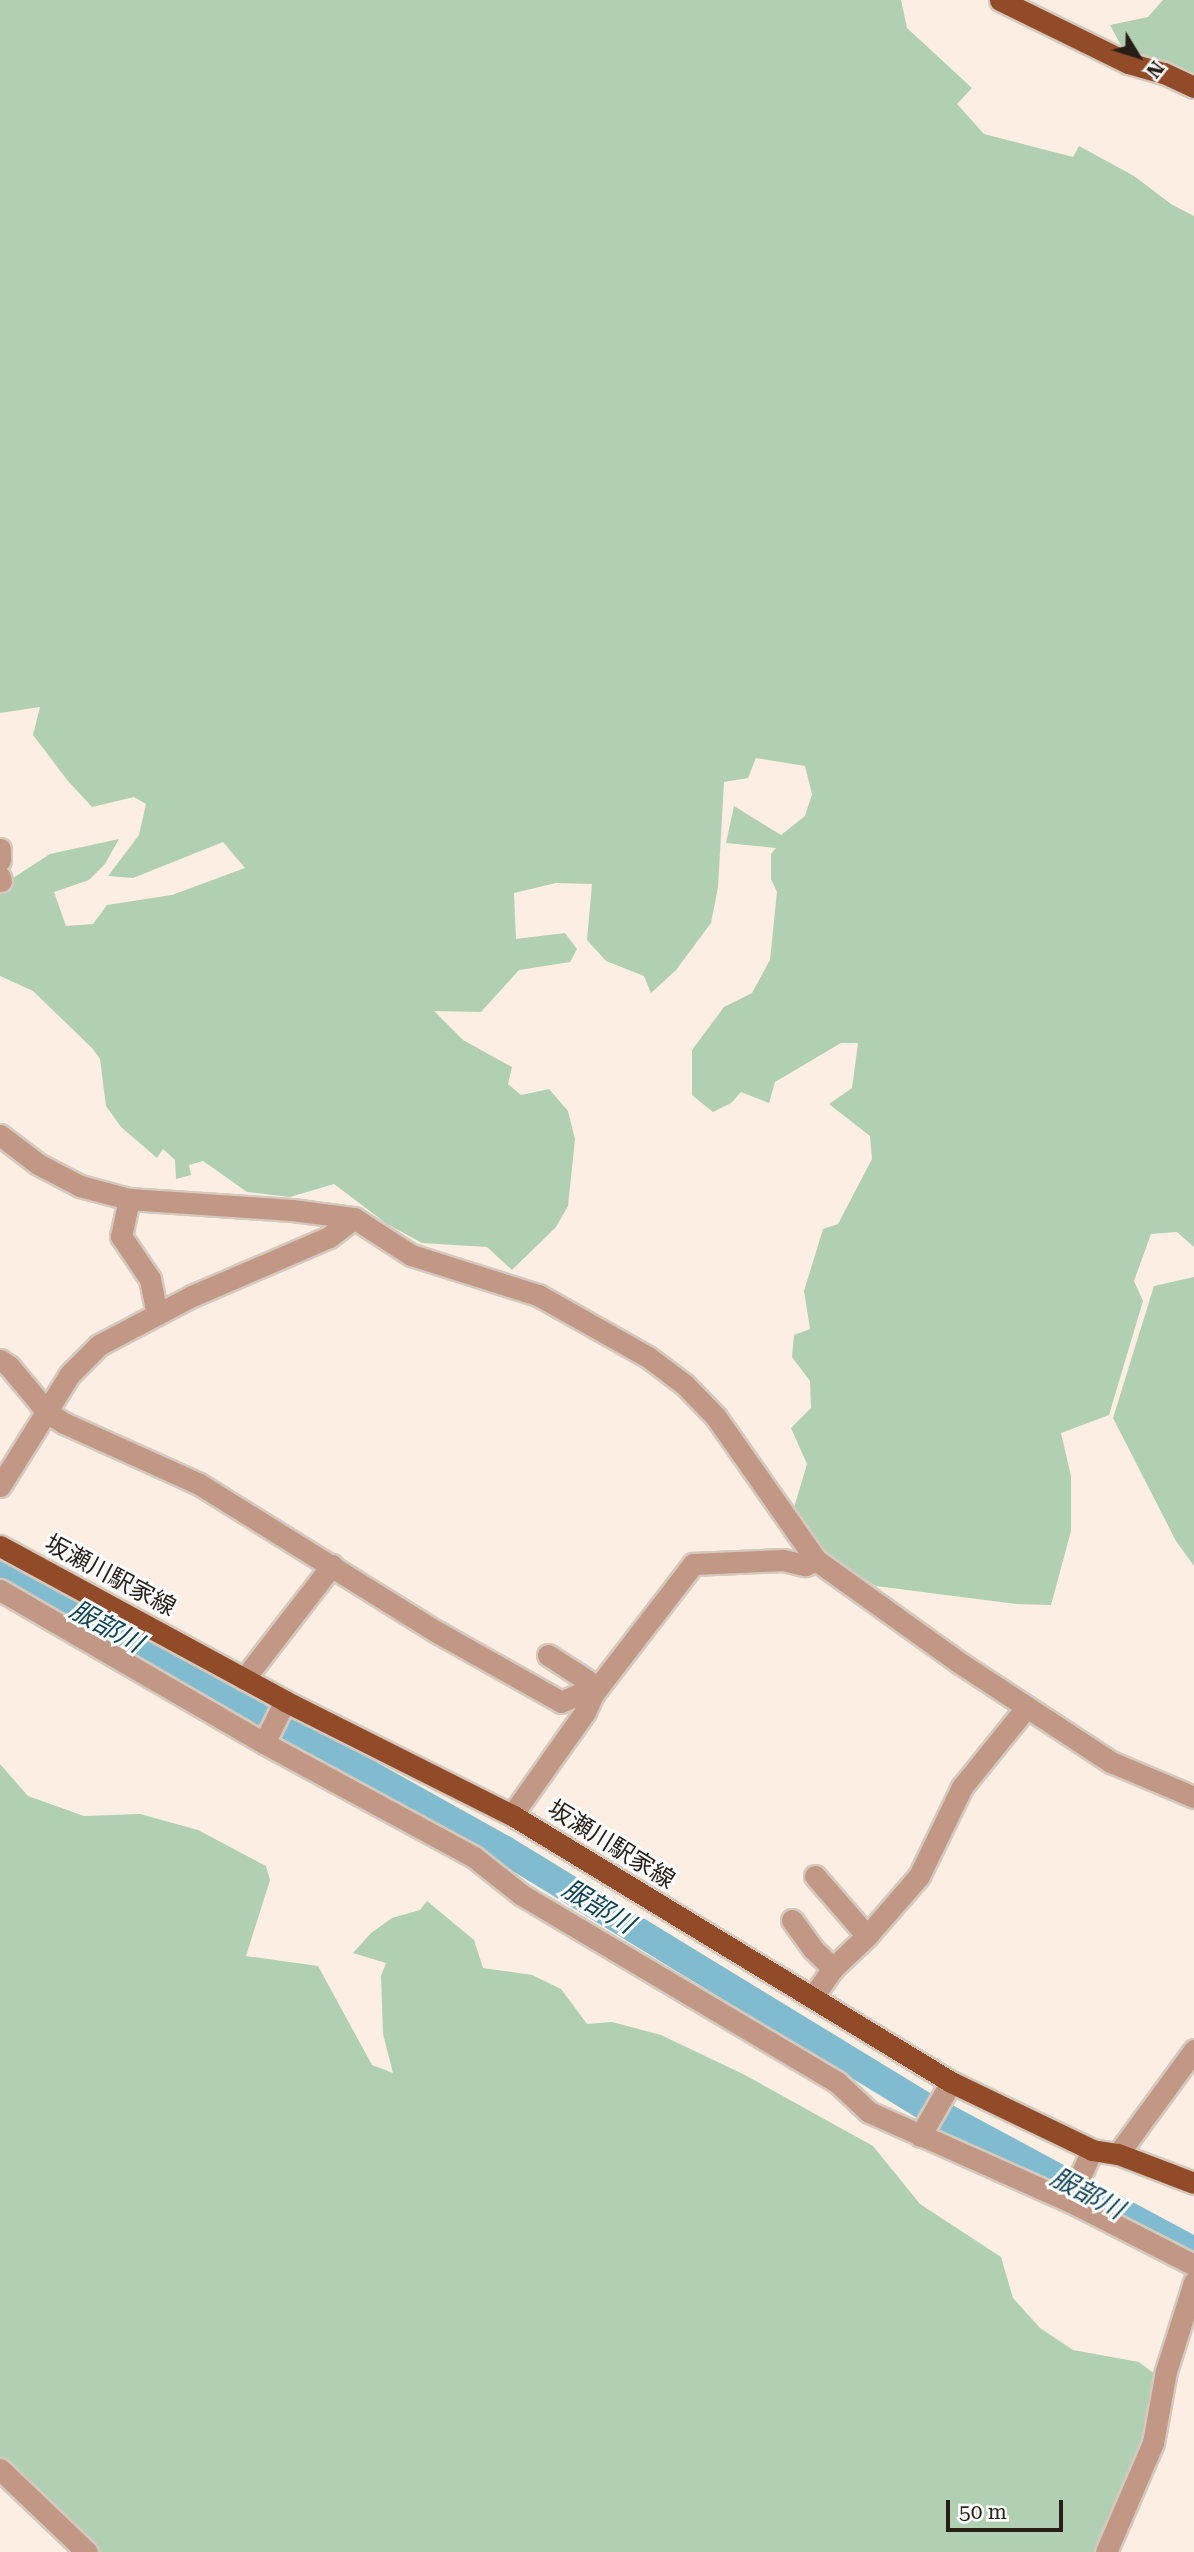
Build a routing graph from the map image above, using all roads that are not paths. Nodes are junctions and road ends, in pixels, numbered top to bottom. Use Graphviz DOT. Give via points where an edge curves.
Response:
graph roads {
  1 [pos="1000,0"];
  2 [pos="1194,87"];
  3 [pos="0,849"];
  4 [pos="0,873"];
  5 [pos="0,1135"];
  6 [pos="129,1199"];
  7 [pos="354,1218"];
  8 [pos="157,1314"];
  9 [pos="0,1360"];
  10 [pos="48,1413"];
  11 [pos="0,1486"];
  12 [pos="0,1546"];
  13 [pos="816,1560"];
  14 [pos="332,1565"];
  15 [pos="0,1590"];
  16 [pos="548,1655"];
  17 [pos="244,1679"];
  18 [pos="593,1694"];
  19 [pos="283,1706"];
  20 [pos="1026,1707"];
  21 [pos="264,1743"];
  22 [pos="1194,1797"];
  23 [pos="512,1815"];
  24 [pos="815,1876"];
  25 [pos="792,1920"];
  26 [pos="867,1936"];
  27 [pos="833,1968"];
  28 [pos="812,1998"];
  29 [pos="1194,2050"];
  30 [pos="948,2087"];
  31 [pos="922,2132"];
  32 [pos="1118,2154"];
  33 [pos="1088,2160"];
  34 [pos="1194,2183"];
  35 [pos="1070,2199"];
  36 [pos="1194,2265"];
  37 [pos="1194,2282"];
  38 [pos="0,2469"];
  39 [pos="87,2552"];
  40 [pos="1105,2552"];
  1 -- 2 [label="main road" via="1128,64"];
  3 -- 4 [label="street"];
  5 -- 6 [label="street" via="38,1164 80,1186"];
  6 -- 7 [label="street"];
  6 -- 8 [label="street" via="121,1236 150,1279"];
  7 -- 8 [label="street" via="329,1237"];
  7 -- 13 [label="street" via="411,1255 538,1295 648,1357 716,1417"];
  8 -- 10 [label="street" via="99,1345 71,1374"];
  9 -- 10 [label="street"];
  10 -- 11 [label="street"];
  10 -- 14 [label="street" via="199,1484"];
  12 -- 17 [label="main road, 坂瀬川駅家線"];
  13 -- 18 [label="street" via="805,1565 783,1560 693,1564"];
  13 -- 20 [label="street"];
  14 -- 17 [label="street"];
  14 -- 18 [label="street" via="437,1632 561,1702 586,1691"];
  15 -- 21 [label="street"];
  16 -- 18 [label="street" via="588,1681"];
  17 -- 19 [label="main road, 坂瀬川駅家線"];
  18 -- 23 [label="street"];
  19 -- 21 [label="street"];
  19 -- 23 [label="main road, 坂瀬川駅家線"];
  20 -- 22 [label="street" via="1111,1762"];
  20 -- 26 [label="street" via="962,1787 919,1875"];
  21 -- 31 [label="street" via="474,1857 522,1895 837,2082 869,2112"];
  23 -- 28 [label="main road, 坂瀬川駅家線"];
  24 -- 26 [label="street"];
  25 -- 27 [label="street"];
  26 -- 27 [label="street"];
  27 -- 28 [label="street"];
  28 -- 30 [label="main road, 坂瀬川駅家線"];
  29 -- 32 [label="street"];
  30 -- 31 [label="street"];
  30 -- 33 [label="main road, 坂瀬川駅家線"];
  31 -- 35 [label="street"];
  32 -- 33 [label="main road, 坂瀬川駅家線"];
  32 -- 34 [label="main road, 坂瀬川駅家線"];
  33 -- 35 [label="street"];
  35 -- 36 [label="street"];
  37 -- 40 [label="street" via="1166,2371 1153,2443"];
  38 -- 39 [label="street"];
}
